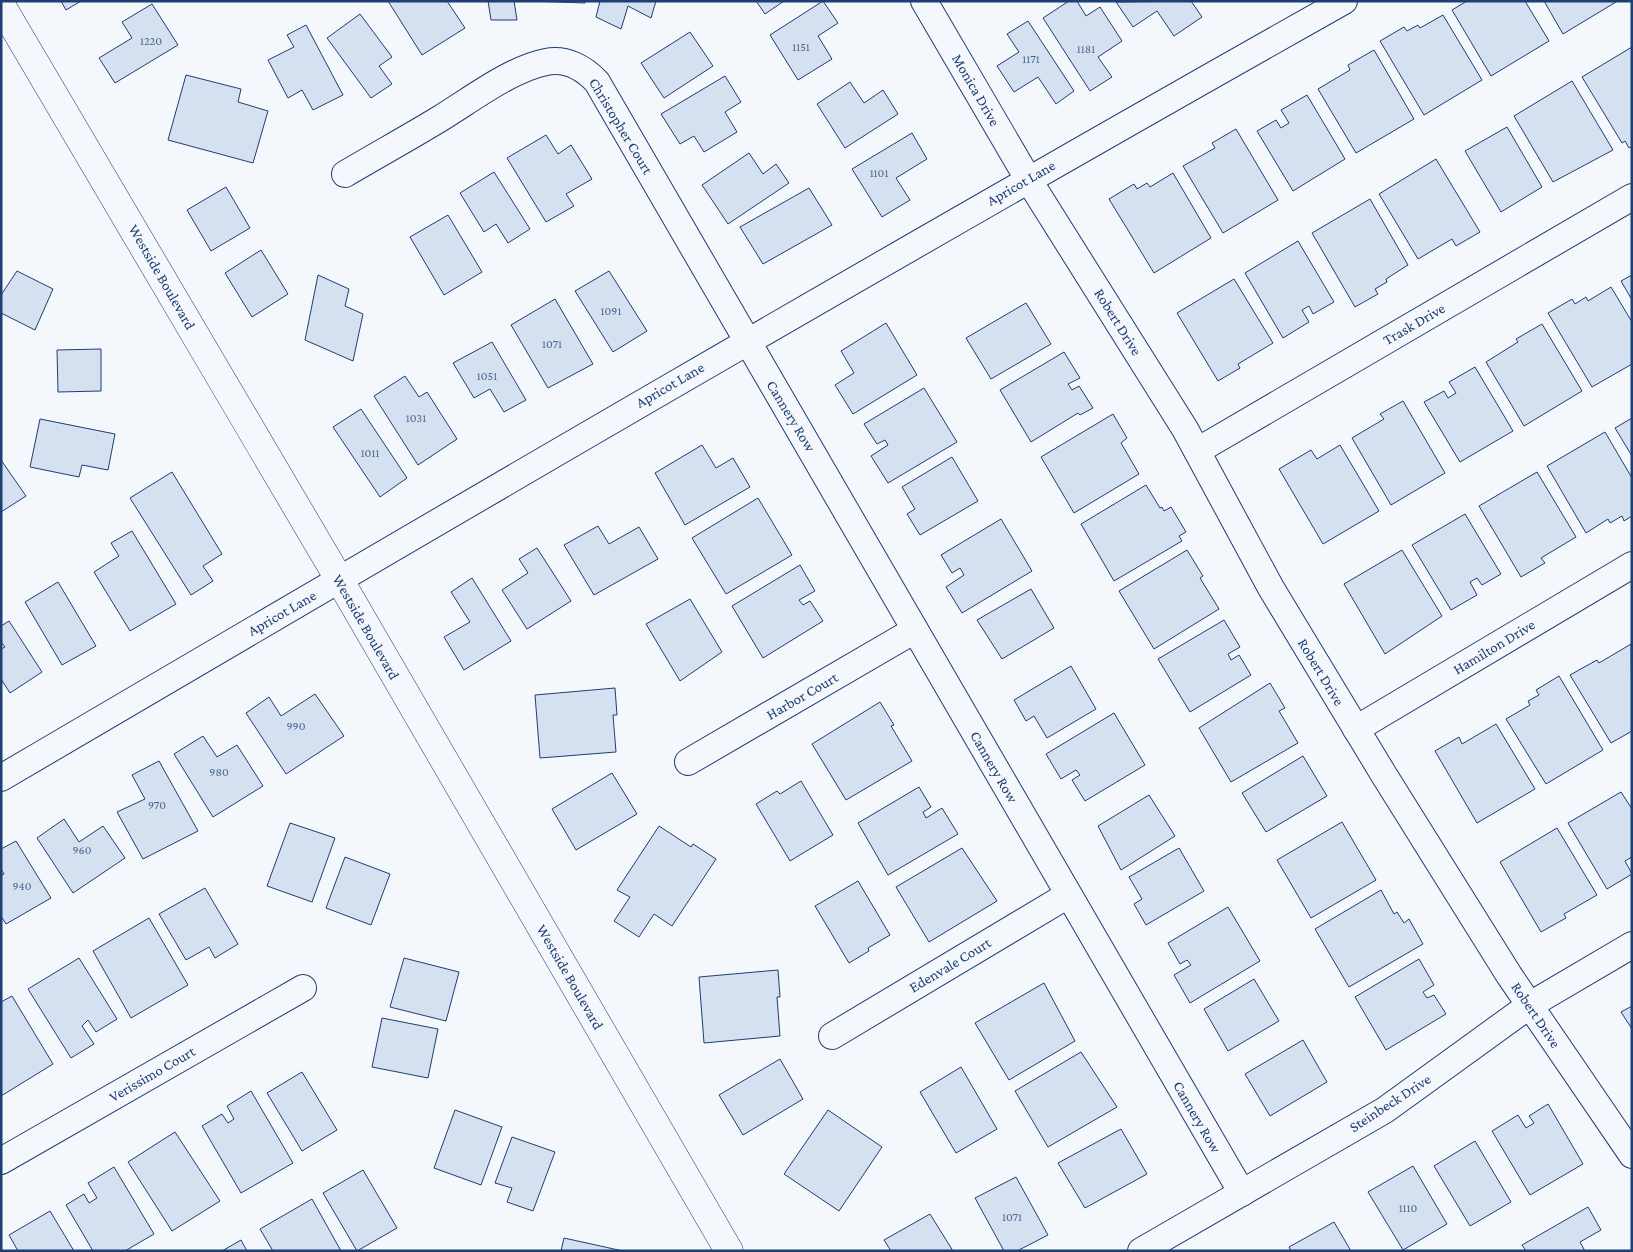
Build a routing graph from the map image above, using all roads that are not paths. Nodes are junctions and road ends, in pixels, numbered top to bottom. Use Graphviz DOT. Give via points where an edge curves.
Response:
graph roads {
  1 [pos="924,1"];
  2 [pos="1344,1"];
  3 [pos="1,5"];
  4 [pos="345,174"];
  5 [pos="1028,179"];
  6 [pos="1632,197"];
  7 [pos="746,341"];
  8 [pos="1197,451"];
  9 [pos="1632,565"];
  10 [pos="339,579"];
  11 [pos="915,630"];
  12 [pos="1356,729"];
  13 [pos="688,762"];
  14 [pos="1,778"];
  15 [pos="1068,895"];
  16 [pos="1632,945"];
  17 [pos="303,988"];
  18 [pos="1530,1005"];
  19 [pos="832,1036"];
  20 [pos="1632,1155"];
  21 [pos="1,1161"];
  22 [pos="1242,1193"];
  23 [pos="729,1251"];
  24 [pos="1142,1251"];
  1 -- 5 [label="street, Monica Drive"];
  2 -- 5 [label="street, Apricot Lane"];
  3 -- 10 [label="street, Westside Boulevard"];
  4 -- 7 [label="street, Christopher Court" via="532,65 548,61 574,65 588,72 597,82"];
  5 -- 7 [label="street, Apricot Lane"];
  5 -- 8 [label="street, Robert Drive"];
  6 -- 8 [label="street, Trask Drive"];
  7 -- 10 [label="street, Apricot Lane"];
  7 -- 11 [label="street, Cannery Row"];
  8 -- 12 [label="street, Robert Drive" via="1271,588"];
  9 -- 12 [label="street, Hamilton Drive"];
  10 -- 14 [label="street, Apricot Lane"];
  10 -- 23 [label="street, Westside Boulevard"];
  11 -- 13 [label="street, Harbor Court"];
  11 -- 15 [label="street, Cannery Row"];
  12 -- 18 [label="street, Robert Drive"];
  15 -- 19 [label="street, Edenvale Court"];
  15 -- 22 [label="street, Cannery Row"];
  16 -- 18 [label="street, Steinbeck Drive"];
  17 -- 21 [label="street, Verissimo Court"];
  18 -- 20 [label="street, Robert Drive"];
  18 -- 22 [label="street, Steinbeck Drive" via="1385,1110"];
  22 -- 24 [label="street, Steinbeck Drive"];
}
